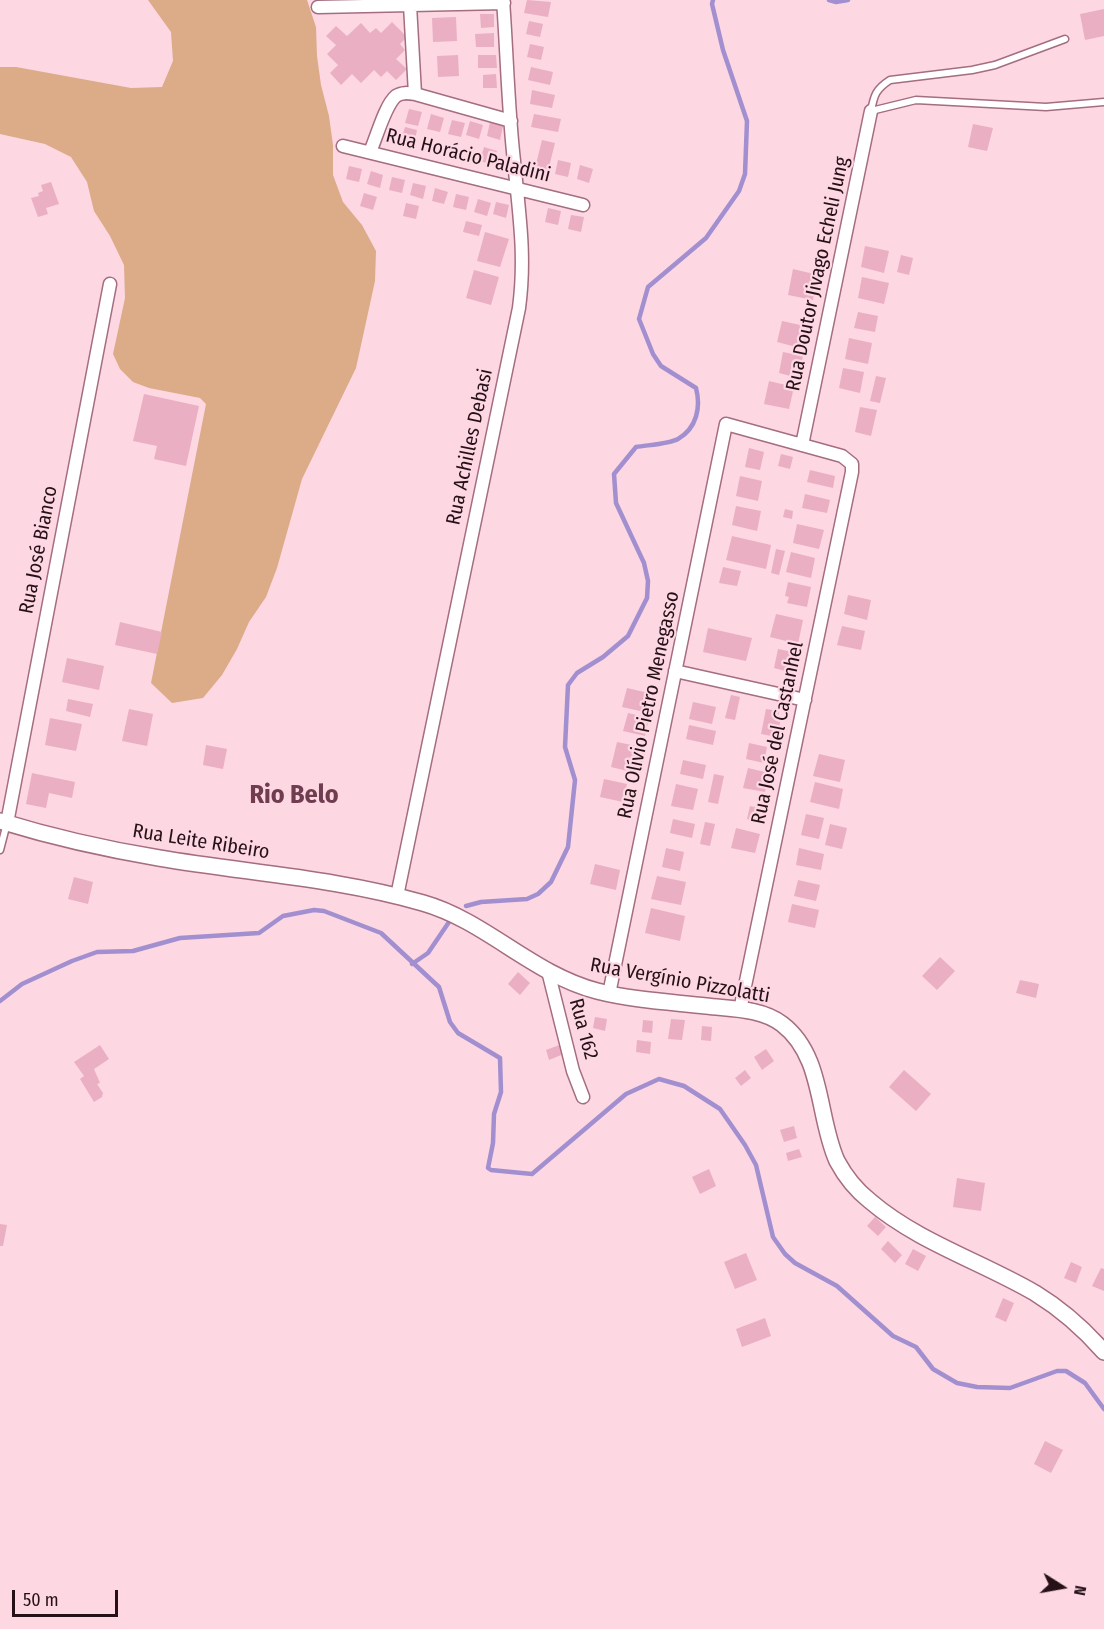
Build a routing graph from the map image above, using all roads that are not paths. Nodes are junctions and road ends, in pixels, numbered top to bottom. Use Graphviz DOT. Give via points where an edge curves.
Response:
graph roads {
  1 [pos="504,1"];
  2 [pos="410,5"];
  3 [pos="318,7"];
  4 [pos="1065,39"];
  5 [pos="415,94"];
  6 [pos="1104,102"];
  7 [pos="871,111"];
  8 [pos="511,121"];
  9 [pos="343,146"];
  10 [pos="370,152"];
  11 [pos="518,189"];
  12 [pos="583,205"];
  13 [pos="110,284"];
  14 [pos="802,445"];
  15 [pos="675,671"];
  16 [pos="805,700"];
  17 [pos="3,822"];
  18 [pos="0,850"];
  19 [pos="397,896"];
  20 [pos="548,971"];
  21 [pos="609,994"];
  22 [pos="740,1010"];
  23 [pos="583,1097"];
  24 [pos="1104,1352"];
  1 -- 2 [label="street"];
  1 -- 8 [label="street, Rua Achilles Debasi"];
  2 -- 3 [label="street"];
  2 -- 5 [label="street"];
  4 -- 7 [label="lane" via="984,68 890,80 874,94"];
  5 -- 8 [label="street"];
  5 -- 10 [label="street" via="405,93 393,99"];
  6 -- 7 [label="lane" via="1046,107 916,100"];
  7 -- 14 [label="street, Rua Doutor Jivago Echeli Jung"];
  8 -- 11 [label="street, Rua Achilles Debasi"];
  9 -- 10 [label="street, Rua Horácio Paladini"];
  10 -- 11 [label="street, Rua Horácio Paladini"];
  11 -- 12 [label="street, Rua Horácio Paladini"];
  11 -- 19 [label="street, Rua Achilles Debasi" via="523,260 519,308"];
  13 -- 17 [label="street, Rua José Bianco"];
  14 -- 15 [label="street, Rua Olívio Pietro Menegasso" via="726,424"];
  14 -- 16 [label="street, Rua José del Castanhel" via="842,456 852,464"];
  15 -- 16 [label="street"];
  15 -- 21 [label="street, Rua Olívio Pietro Menegasso"];
  16 -- 22 [label="street, Rua José del Castanhel"];
  17 -- 18 [label="lane"];
  17 -- 19 [label="street, Rua Leite Ribeiro" via="115,851"];
  19 -- 20 [label="street, Rua Vergínio Pizzolatti" via="463,918"];
  20 -- 21 [label="street, Rua Vergínio Pizzolatti"];
  20 -- 23 [label="street, Rua 162"];
  21 -- 22 [label="street, Rua Vergínio Pizzolatti"];
  22 -- 24 [label="street, Rua Vergínio Pizzolatti" via="781,1023 803,1048 837,1160 855,1188 905,1227 1036,1294 1073,1321"];
}
